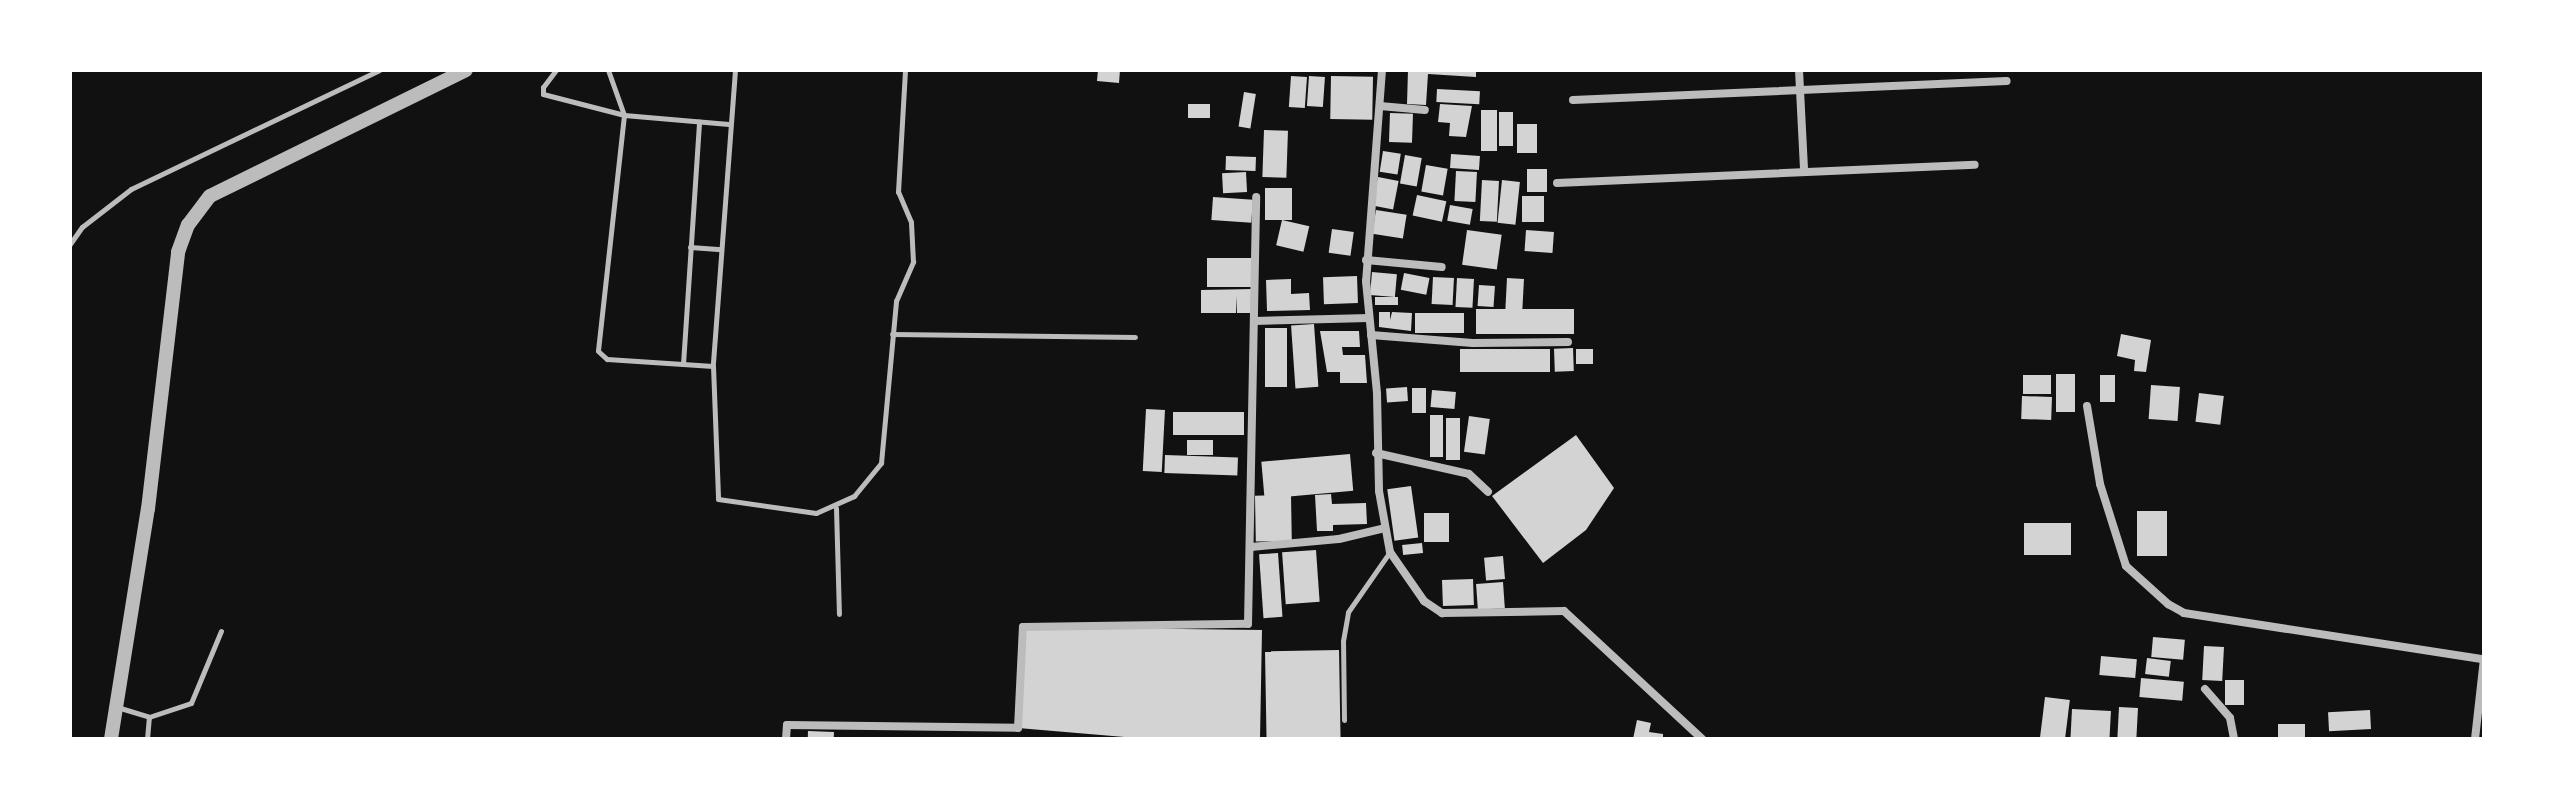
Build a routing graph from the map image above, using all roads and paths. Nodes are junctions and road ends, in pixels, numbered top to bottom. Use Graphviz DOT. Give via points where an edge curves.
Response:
graph roads {
  1 [pos="379,70"];
  2 [pos="466,70"];
  3 [pos="556,70"];
  4 [pos="608,70"];
  5 [pos="735,70"];
  6 [pos="905,70"];
  7 [pos="1382,70"];
  8 [pos="1799,70"];
  9 [pos="2007,81"];
  10 [pos="1800,89"];
  11 [pos="1573,100"];
  12 [pos="1380,106"];
  13 [pos="1425,110"];
  14 [pos="624,115"];
  15 [pos="699,122"];
  16 [pos="729,124"];
  17 [pos="1975,165"];
  18 [pos="1804,169"];
  19 [pos="1557,183"];
  20 [pos="1256,197"];
  21 [pos="70,244"];
  22 [pos="690,247"];
  23 [pos="721,249"];
  24 [pos="1366,260"];
  25 [pos="1442,267"];
  26 [pos="1369,318"];
  27 [pos="1255,321"];
  28 [pos="892,334"];
  29 [pos="1371,335"];
  30 [pos="1135,337"];
  31 [pos="1568,342"];
  32 [pos="683,364"];
  33 [pos="713,366"];
  34 [pos="2087,406"];
  35 [pos="1376,453"];
  36 [pos="1488,492"];
  37 [pos="836,508"];
  38 [pos="1385,528"];
  39 [pos="1251,547"];
  40 [pos="1390,552"];
  41 [pos="839,614"];
  42 [pos="221,631"];
  43 [pos="2482,659"];
  44 [pos="2205,689"];
  45 [pos="116,706"];
  46 [pos="149,717"];
  47 [pos="1344,720"];
  48 [pos="786,738"];
  49 [pos="111,739"];
  50 [pos="147,739"];
  51 [pos="1705,739"];
  52 [pos="2234,739"];
  53 [pos="2475,739"];
  1 -- 21 [label="lane" via="131,189 82,227"];
  2 -- 45 [label="street" via="222,190 198,208 178,252 148,509"];
  3 -- 14 [label="lane" via="543,94"];
  4 -- 14 [label="lane"];
  5 -- 16 [label="lane"];
  6 -- 28 [label="lane" via="898,192 911,222 913,262 896,301"];
  7 -- 12 [label="street"];
  8 -- 10 [label="street"];
  9 -- 10 [label="street"];
  10 -- 11 [label="street"];
  10 -- 18 [label="street"];
  12 -- 13 [label="street"];
  12 -- 24 [label="street"];
  14 -- 15 [label="lane"];
  14 -- 32 [label="lane" via="598,351 607,359"];
  15 -- 16 [label="lane"];
  15 -- 22 [label="lane"];
  16 -- 23 [label="lane"];
  17 -- 18 [label="street"];
  18 -- 19 [label="street"];
  20 -- 27 [label="street"];
  22 -- 23 [label="lane"];
  22 -- 32 [label="lane"];
  23 -- 33 [label="lane"];
  24 -- 25 [label="street"];
  24 -- 26 [label="street"];
  26 -- 27 [label="street"];
  26 -- 29 [label="street"];
  27 -- 39 [label="street"];
  28 -- 30 [label="lane"];
  28 -- 37 [label="lane" via="881,463 871,481"];
  29 -- 31 [label="street" via="1473,343"];
  29 -- 35 [label="street"];
  32 -- 33 [label="lane"];
  33 -- 37 [label="lane" via="718,499 816,513"];
  34 -- 43 [label="street" via="2100,484 2126,566 2168,604 2184,613"];
  35 -- 36 [label="street" via="1456,469"];
  35 -- 38 [label="street"];
  37 -- 41 [label="lane"];
  38 -- 39 [label="street" via="1339,539"];
  38 -- 40 [label="street"];
  39 -- 48 [label="street" via="1248,624 1023,627 1018,728 787,725"];
  40 -- 47 [label="lane" via="1348,612"];
  40 -- 51 [label="street" via="1424,601 1442,613 1564,611"];
  42 -- 46 [label="lane" via="191,703"];
  43 -- 53 [label="street"];
  44 -- 52 [label="street" via="2230,718"];
  45 -- 46 [label="lane"];
  45 -- 49 [label="street"];
  46 -- 50 [label="lane"];
}
